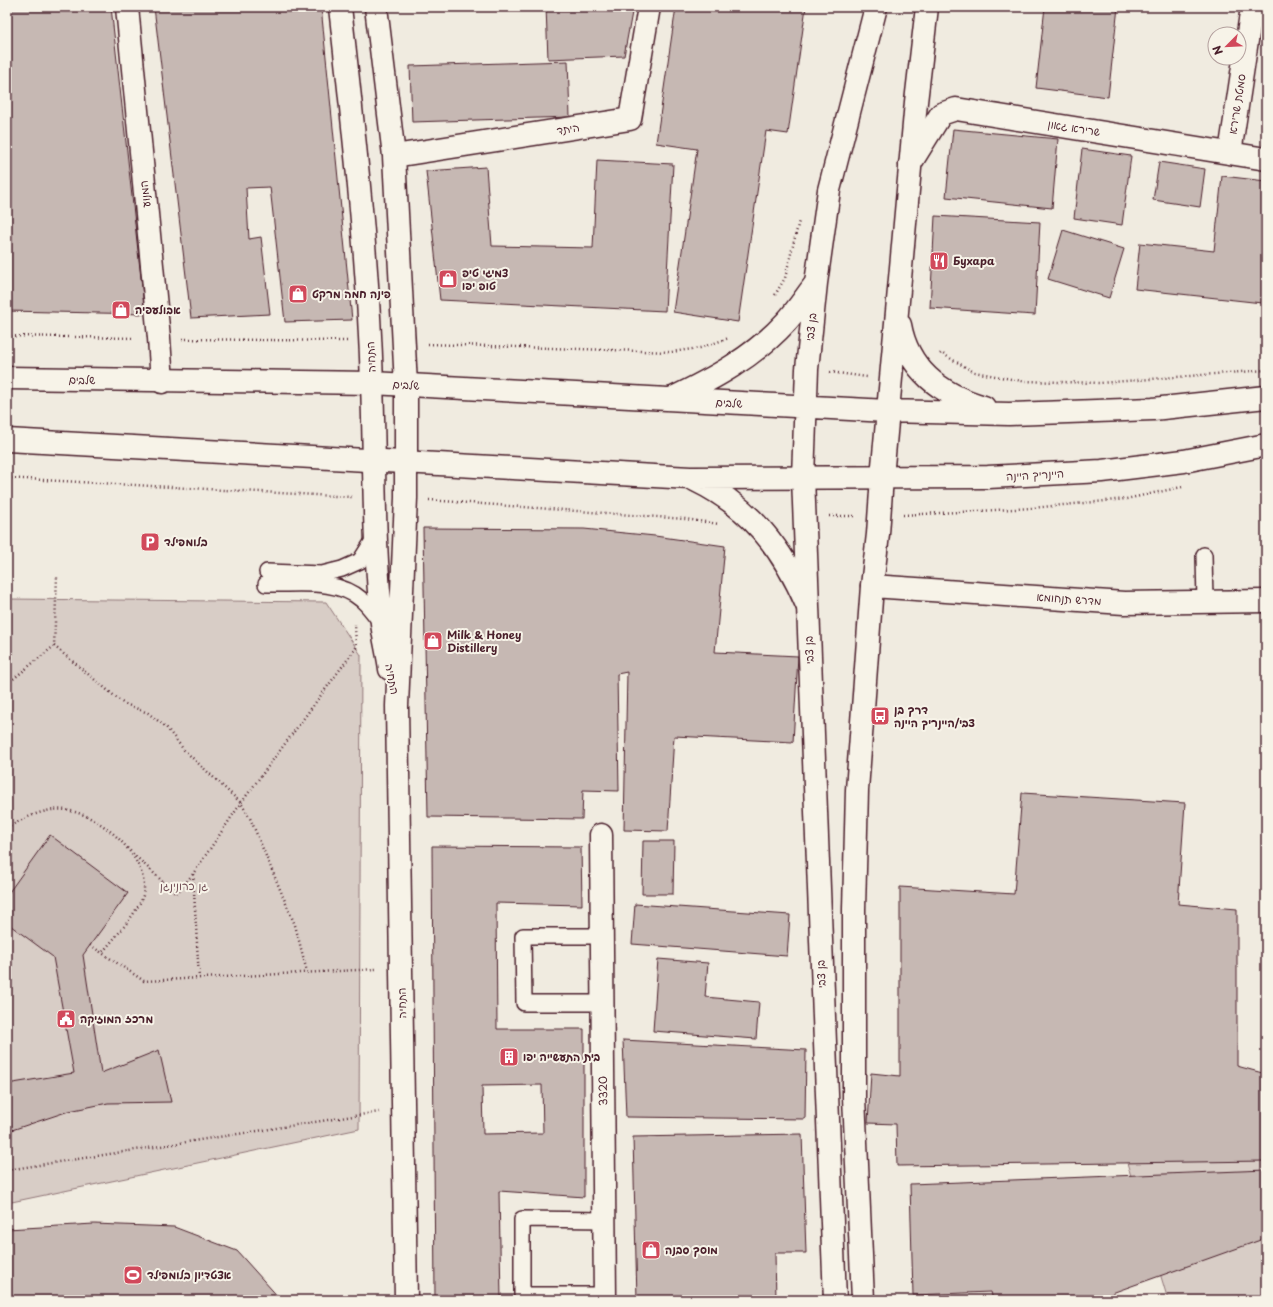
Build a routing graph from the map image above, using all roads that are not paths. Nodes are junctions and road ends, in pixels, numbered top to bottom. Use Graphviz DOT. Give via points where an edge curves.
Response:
graph roads {
  1 [pos="127,7"];
  2 [pos="340,7"];
  3 [pos="376,7"];
  4 [pos="649,7"];
  5 [pos="876,7"];
  6 [pos="927,7"];
  7 [pos="1252,7"];
  8 [pos="1230,153"];
  9 [pos="394,156"];
  10 [pos="1266,159"];
  11 [pos="910,164"];
  12 [pos="816,283"];
  13 [pos="897,312"];
  14 [pos="7,378"];
  15 [pos="162,382"];
  16 [pos="372,383"];
  17 [pos="406,385"];
  18 [pos="1266,397"];
  19 [pos="669,400"];
  20 [pos="804,406"];
  21 [pos="887,411"];
  22 [pos="1009,414"];
  23 [pos="7,440"];
  24 [pos="1266,445"];
  25 [pos="373,461"];
  26 [pos="406,462"];
  27 [pos="803,477"];
  28 [pos="882,477"];
  29 [pos="690,478"];
  30 [pos="376,535"];
  31 [pos="1204,555"];
  32 [pos="872,586"];
  33 [pos="1266,601"];
  34 [pos="1205,602"];
  35 [pos="807,606"];
  36 [pos="382,624"];
  37 [pos="397,706"];
  38 [pos="601,835"];
  39 [pos="602,936"];
  40 [pos="603,1003"];
  41 [pos="605,1220"];
  42 [pos="606,1297"];
  43 [pos="406,1300"];
  44 [pos="835,1300"];
  45 [pos="863,1300"];
  1 -- 15 [label="street, המנוע"];
  2 -- 16 [label="street, התחיה" via="358,159"];
  3 -- 9 [label="street, התחיה"];
  4 -- 9 [label="street, היתד" via="630,120"];
  5 -- 12 [label="street, בן צבי" via="829,190"];
  6 -- 11 [label="street"];
  7 -- 8 [label="street, סמטת שרירא"];
  8 -- 10 [label="street, שרירא גאון"];
  8 -- 11 [label="street, שרירא גאון" via="956,108 941,114"];
  9 -- 17 [label="street, התחיה"];
  11 -- 13 [label="street"];
  12 -- 19 [label="street" via="787,321 760,347 707,382"];
  12 -- 20 [label="street, בן צבי"];
  13 -- 21 [label="street"];
  13 -- 22 [label="street" via="906,346 934,383 950,395 968,403"];
  14 -- 15 [label="street, שלבים"];
  15 -- 16 [label="street, שלבים"];
  16 -- 17 [label="street, שלבים"];
  16 -- 25 [label="street, התחיה"];
  17 -- 19 [label="street, שלבים"];
  17 -- 26 [label="street, התחיה"];
  18 -- 22 [label="street" via="1153,409"];
  19 -- 20 [label="street, שלבים"];
  20 -- 21 [label="street"];
  20 -- 27 [label="street, בן צבי"];
  21 -- 22 [label="street"];
  21 -- 28 [label="street"];
  23 -- 25 [label="street"];
  24 -- 28 [label="street, היינריך היינה" via="1184,461 1102,471 988,477"];
  25 -- 26 [label="street"];
  25 -- 30 [label="street, התחיה"];
  26 -- 29 [label="street"];
  26 -- 37 [label="street, התחיה"];
  27 -- 28 [label="street, היינריך היינה"];
  27 -- 29 [label="street"];
  27 -- 35 [label="street, בן צבי"];
  28 -- 32 [label="street"];
  29 -- 35 [label="street" via="718,491 762,530 794,575"];
  30 -- 36 [label="street, התחיה"];
  30 -- 36 [label="lane" via="360,561 342,569 322,574 267,578 346,589 362,600"];
  31 -- 34 [label="lane"];
  32 -- 34 [label="street, מדרש תנחומא" via="1124,603"];
  32 -- 45 [label="street" via="857,790 854,909 854,1098"];
  33 -- 34 [label="street, מדרש תנחומא"];
  35 -- 44 [label="street, בן צבי"];
  36 -- 37 [label="street, התחיה"];
  37 -- 43 [label="street, התחיה"];
  38 -- 39 [label="street, 3320"];
  39 -- 40 [label="street, 3320"];
  39 -- 40 [label="lane" via="523,936 524,1004"];
  40 -- 41 [label="street, 3320"];
  41 -- 42 [label="street, 3320"];
  41 -- 42 [label="lane" via="522,1219 522,1295"];
}
